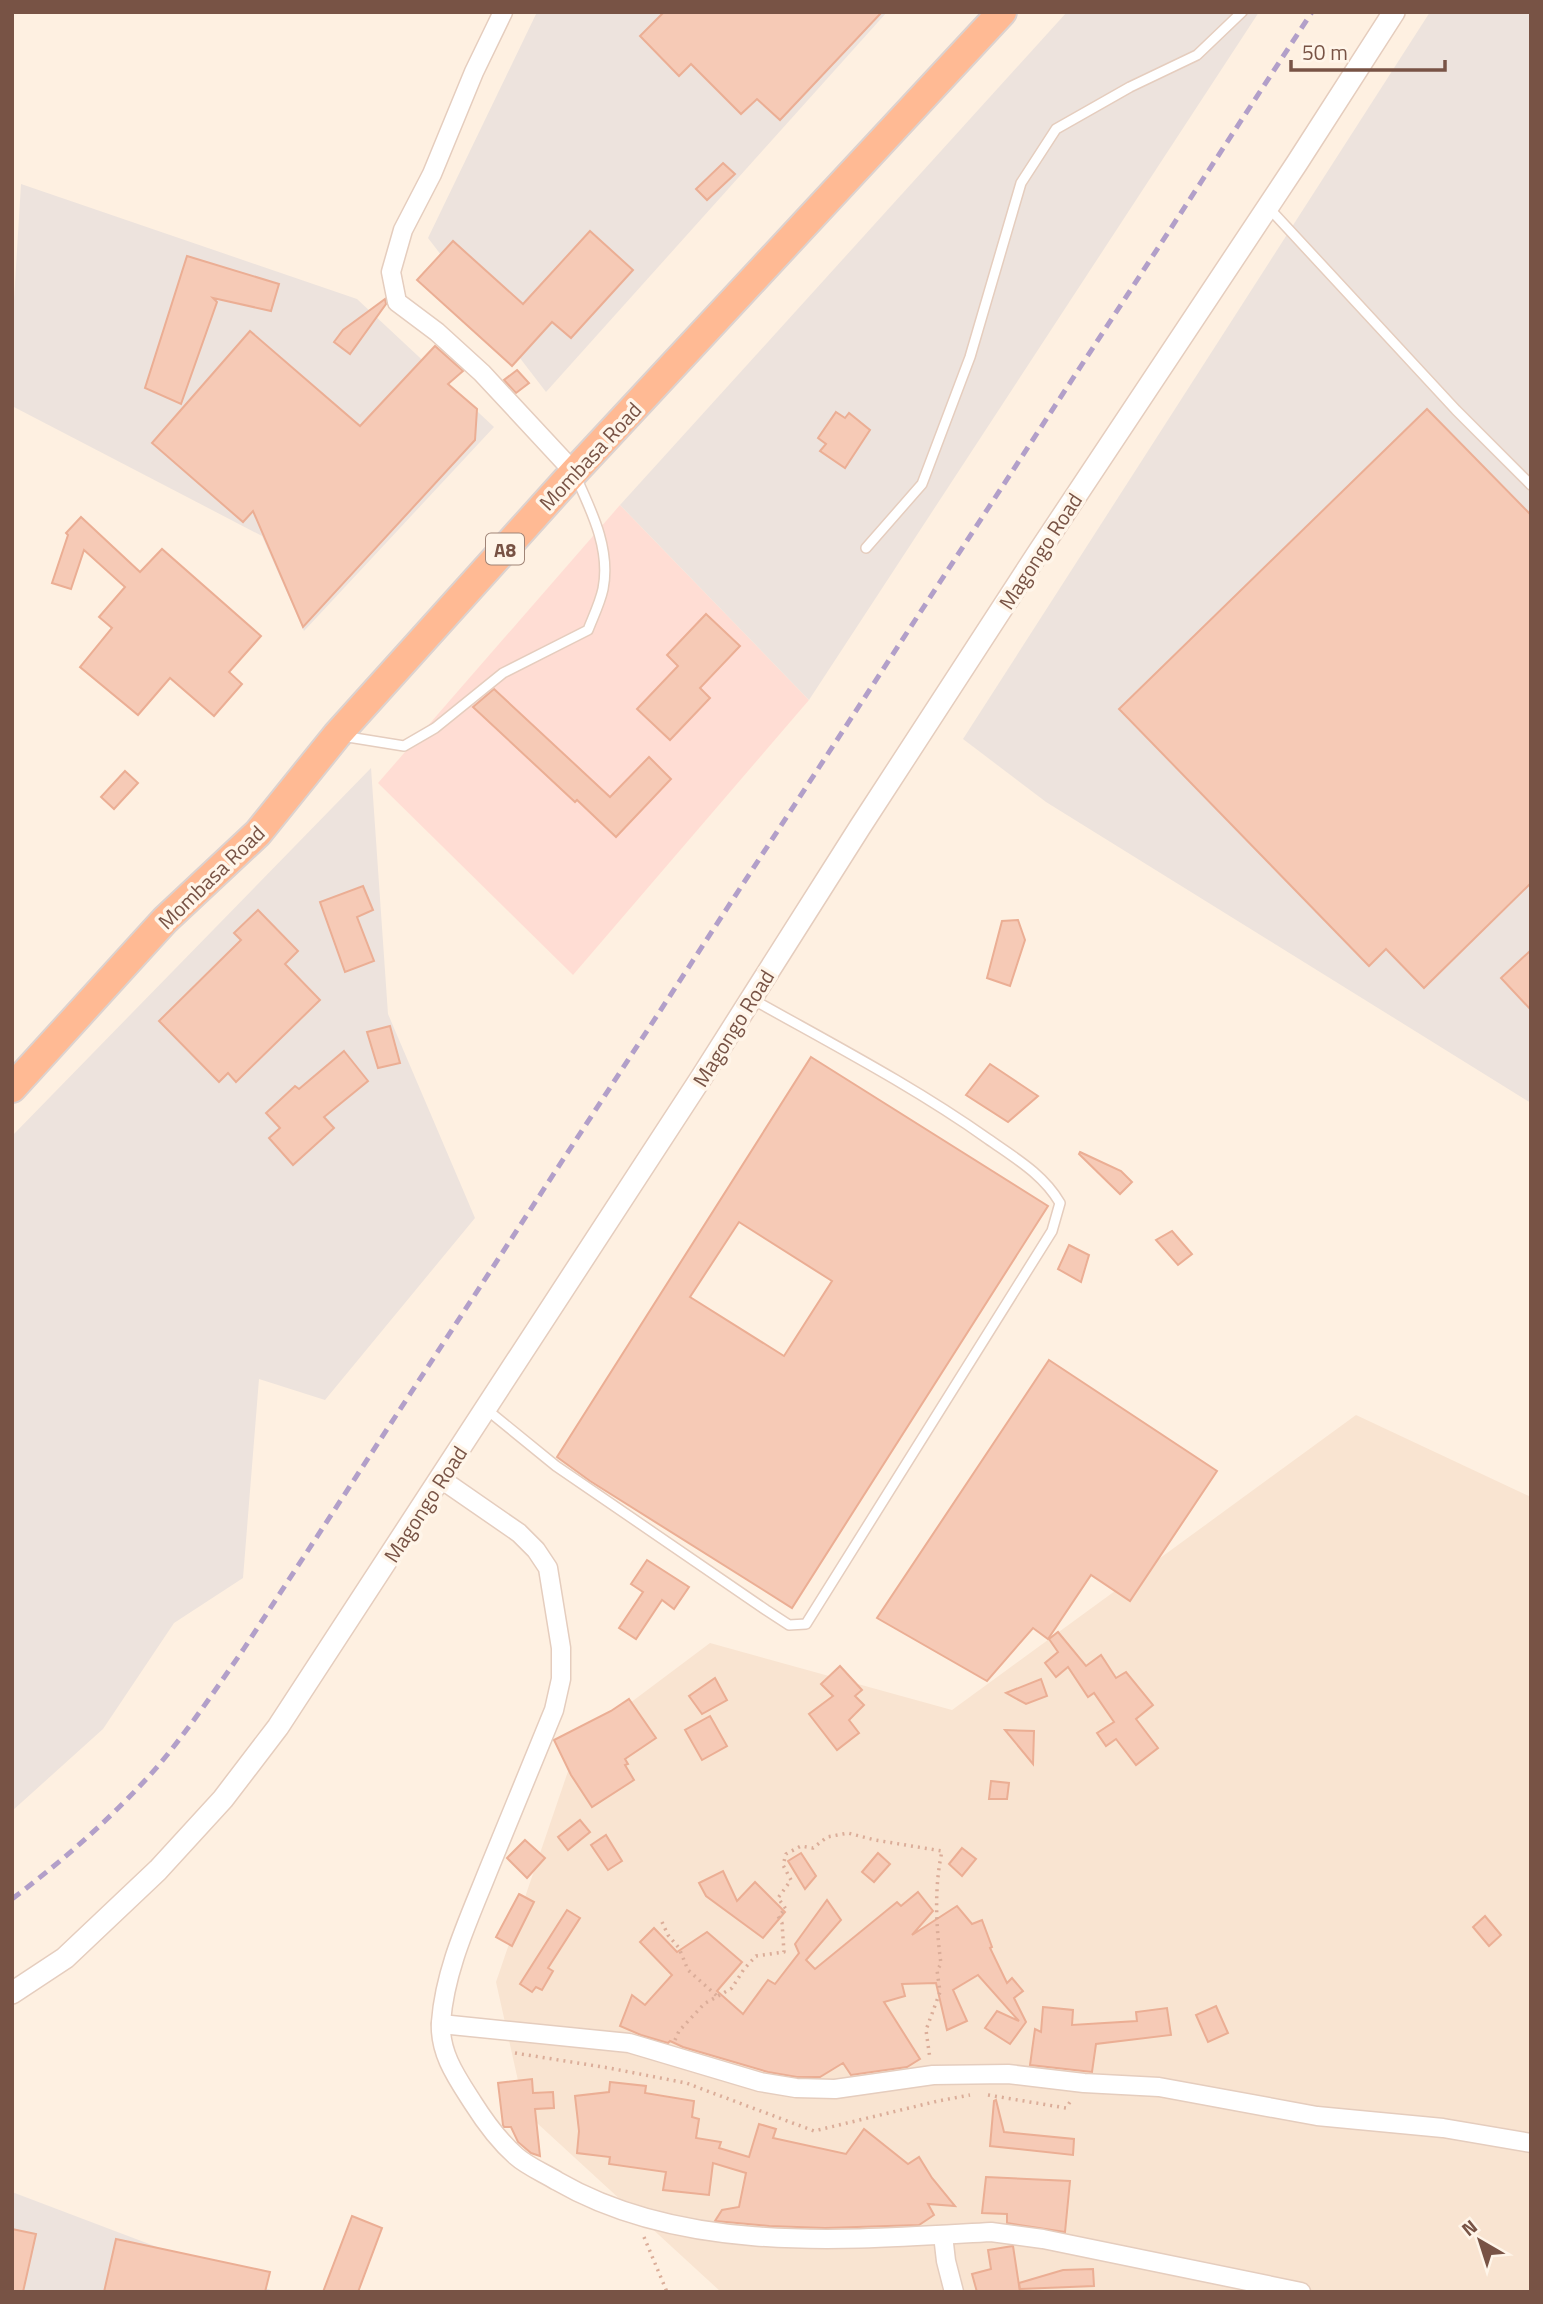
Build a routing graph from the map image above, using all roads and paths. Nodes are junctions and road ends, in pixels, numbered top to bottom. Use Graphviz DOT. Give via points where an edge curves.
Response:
graph roads {
  1 [pos="503,12"];
  2 [pos="1002,12"];
  3 [pos="1242,12"];
  4 [pos="1394,12"];
  5 [pos="1268,207"];
  6 [pos="574,472"];
  7 [pos="1531,485"];
  8 [pos="866,548"];
  9 [pos="337,735"];
  10 [pos="752,999"];
  11 [pos="12,1088"];
  12 [pos="486,1409"];
  13 [pos="441,1479"];
  14 [pos="662,1922"];
  15 [pos="12,1993"];
  16 [pos="717,1996"];
  17 [pos="441,2024"];
  18 [pos="667,2056"];
  19 [pos="933,2075"];
  20 [pos="1531,2143"];
  21 [pos="635,2216"];
  22 [pos="943,2235"];
  23 [pos="667,2292"];
  24 [pos="954,2292"];
  25 [pos="1301,2292"];
  1 -- 6 [label="street" via="403,230 391,272 397,302 482,373"];
  2 -- 6 [label="highway, Mombasa Road / A8"];
  3 -- 8 [label="lane" via="1197,55 1056,129 1021,183 970,357 922,484"];
  4 -- 5 [label="street, Magongo Road"];
  5 -- 7 [label="lane"];
  5 -- 10 [label="street, Magongo Road" via="1023,576"];
  6 -- 9 [label="highway, Mombasa Road / A8"];
  6 -- 9 [label="lane" via="598,526 603,557 603,589 588,630 503,673 435,728 404,746"];
  9 -- 11 [label="highway, Mombasa Road / A8" via="258,834 165,920"];
  10 -- 12 [label="street, Magongo Road"];
  10 -- 12 [label="lane" via="939,1105 1035,1172 1060,1203 1052,1231 806,1624 789,1625 766,1610 556,1466"];
  12 -- 13 [label="street, Magongo Road"];
  13 -- 15 [label="street, Magongo Road" via="278,1727 223,1799 158,1870 65,1958"];
  13 -- 17 [label="street" via="519,1533 548,1568 561,1648 561,1679 554,1710 461,1938"];
  14 -- 16 [label="path" via="688,1970"];
  16 -- 18 [label="path" via="678,2031"];
  16 -- 19 [label="path" via="732,1988 756,1956 784,1952 778,1916 786,1909 778,1898 791,1880 783,1865 786,1854 848,1833 942,1851 936,1915 940,1992 926,2029"];
  17 -- 18 [label="street" via="629,2043"];
  17 -- 21 [label="street" via="445,2057 489,2127 517,2158 586,2198"];
  18 -- 19 [label="street" via="796,2088 835,2089"];
  19 -- 20 [label="street" via="1008,2074 1159,2088 1317,2116 1443,2128"];
  21 -- 22 [label="street" via="690,2228 776,2237"];
  21 -- 23 [label="path"];
  22 -- 24 [label="street"];
  22 -- 25 [label="street" via="990,2232 1043,2239"];
}
